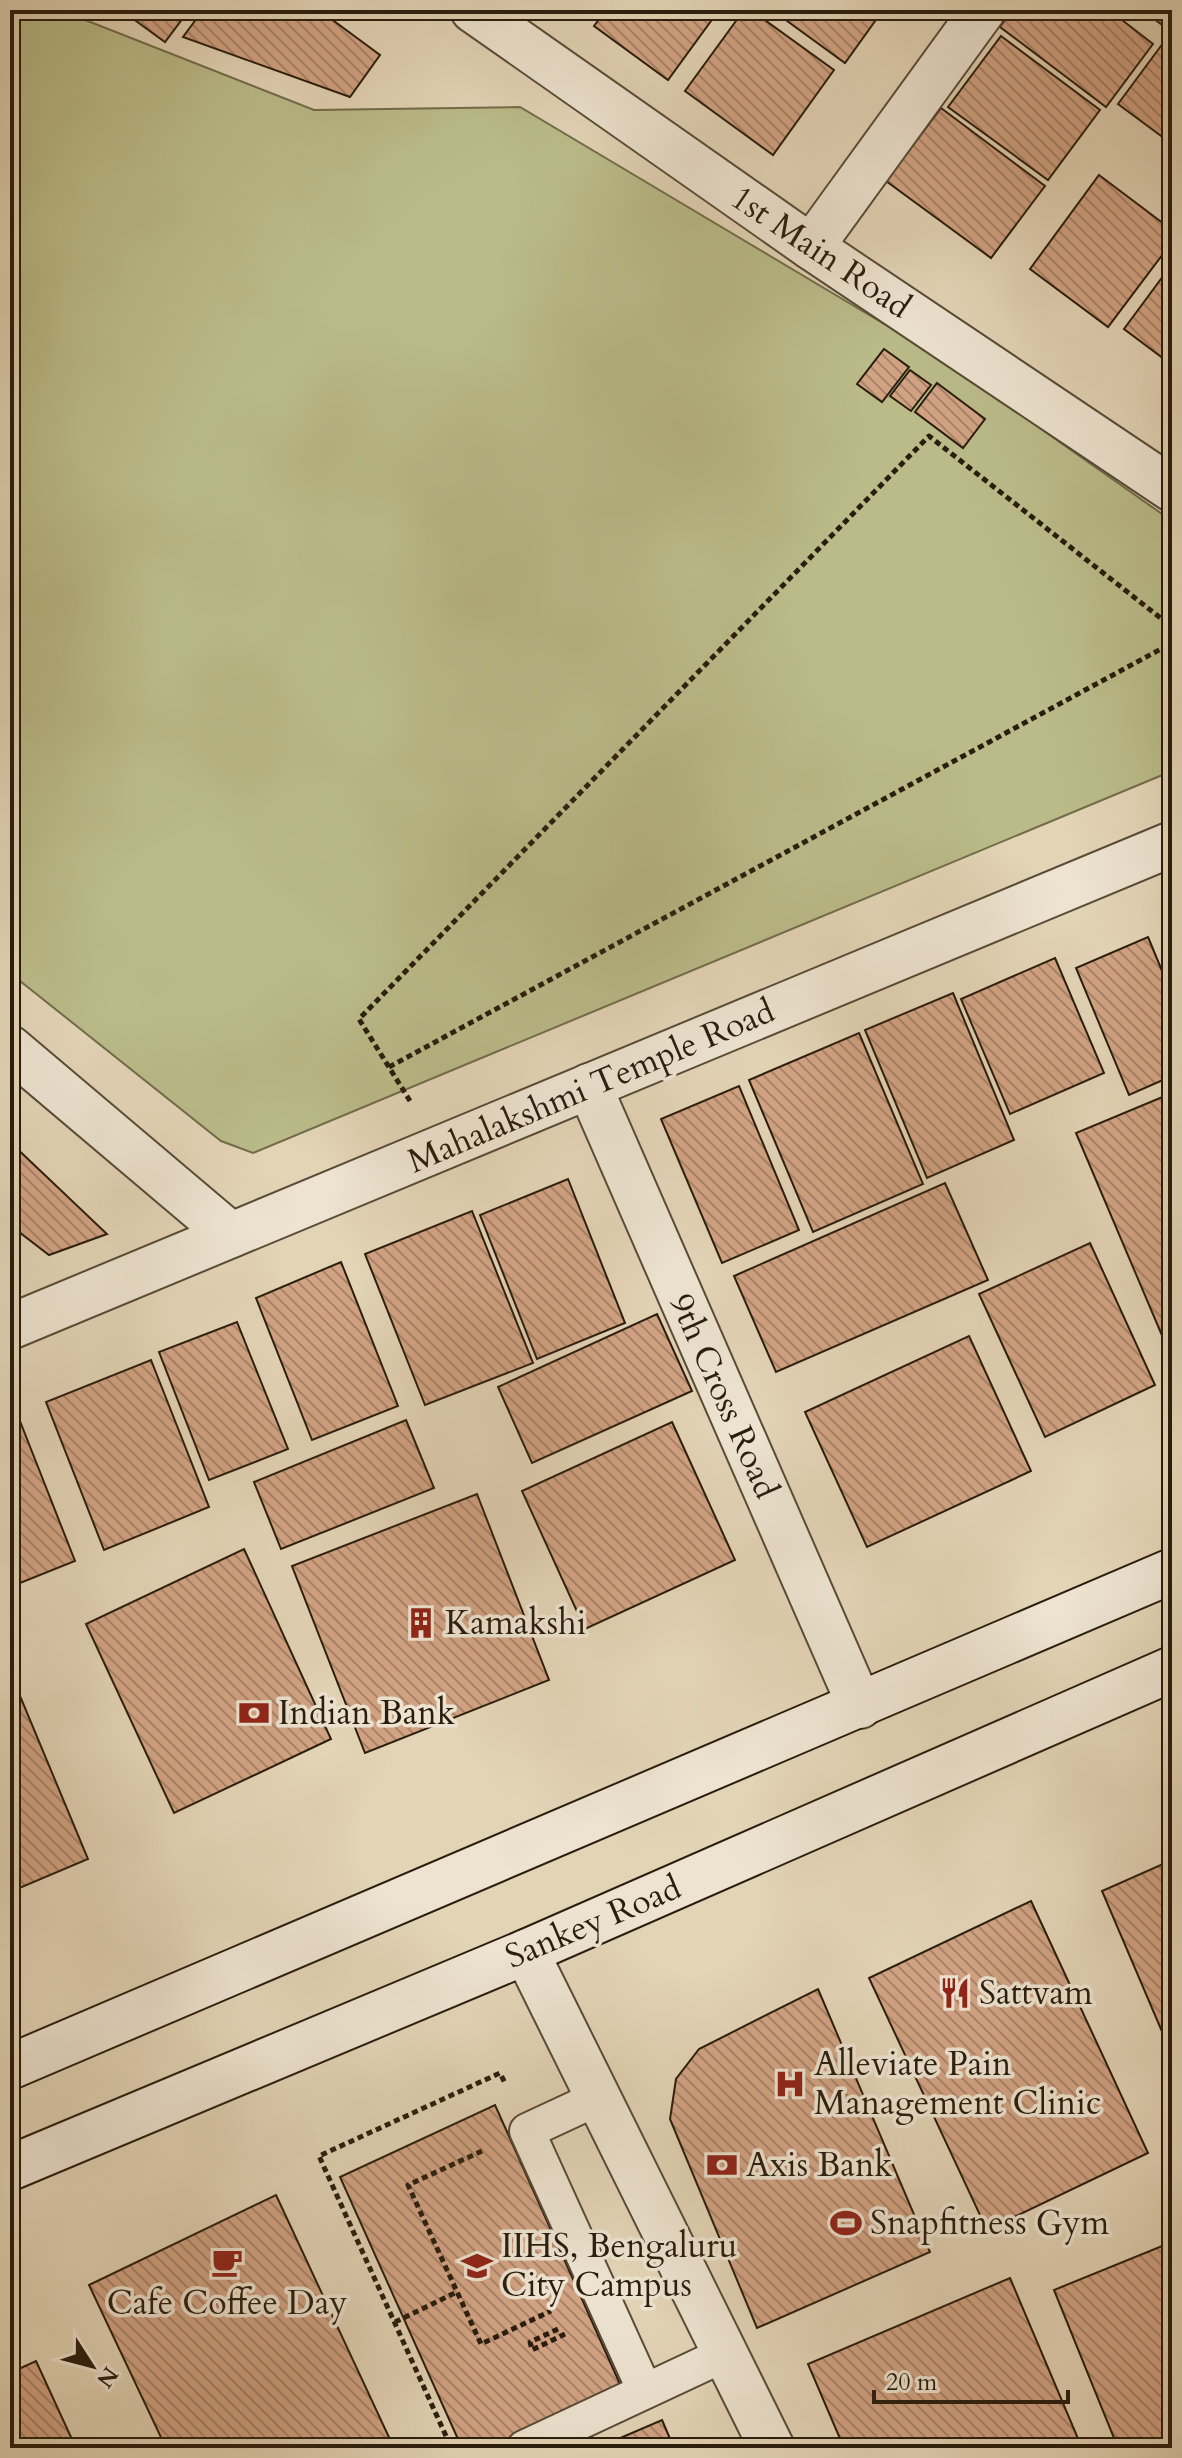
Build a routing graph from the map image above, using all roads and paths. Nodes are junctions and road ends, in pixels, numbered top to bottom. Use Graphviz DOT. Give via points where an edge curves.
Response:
graph roads {
  1 [pos="473,10"];
  2 [pos="983,10"];
  3 [pos="811,247"];
  4 [pos="1172,489"];
  5 [pos="1172,627"];
  6 [pos="1172,643"];
  7 [pos="1172,844"];
  8 [pos="10,1048"];
  9 [pos="589,1086"];
  10 [pos="231,1235"];
  11 [pos="10,1327"];
  12 [pos="1172,1571"];
  13 [pos="1172,1669"];
  14 [pos="860,1706"];
  15 [pos="526,1952"];
  16 [pos="12,2064"];
  17 [pos="598,2098"];
  18 [pos="527,2131"];
  19 [pos="484,2150"];
  20 [pos="10,2168"];
  21 [pos="457,2292"];
  22 [pos="610,2314"];
  23 [pos="395,2322"];
  24 [pos="558,2329"];
  25 [pos="563,2335"];
  26 [pos="725,2354"];
  27 [pos="645,2391"];
  28 [pos="446,2436"];
  29 [pos="524,2448"];
  30 [pos="772,2448"];
  1 -- 3 [label="street, 1st Main Road"];
  2 -- 3 [label="street"];
  3 -- 4 [label="street, 1st Main Road"];
  5 -- 6 [label="path" via="929,436 359,1019 389,1067"];
  7 -- 9 [label="street, Mahalakshmi Temple Road"];
  8 -- 10 [label="street"];
  9 -- 10 [label="street, Mahalakshmi Temple Road"];
  9 -- 14 [label="street, 9th Cross Road"];
  10 -- 11 [label="street, Mahalakshmi Temple Road"];
  12 -- 14 [label="street"];
  13 -- 15 [label="street, Sankey Road"];
  14 -- 16 [label="street"];
  15 -- 17 [label="street"];
  15 -- 20 [label="street, Sankey Road"];
  17 -- 18 [label="lane"];
  17 -- 26 [label="street"];
  18 -- 22 [label="lane"];
  18 -- 23 [label="path" via="500,2073 319,2156"];
  19 -- 21 [label="path" via="408,2185"];
  21 -- 22 [label="path" via="481,2344 562,2306 573,2331"];
  21 -- 23 [label="path"];
  22 -- 27 [label="lane"];
  23 -- 28 [label="path"];
  24 -- 25 [label="path" via="530,2342 532,2350"];
  26 -- 27 [label="lane"];
  26 -- 30 [label="street"];
  27 -- 29 [label="lane"];
}
